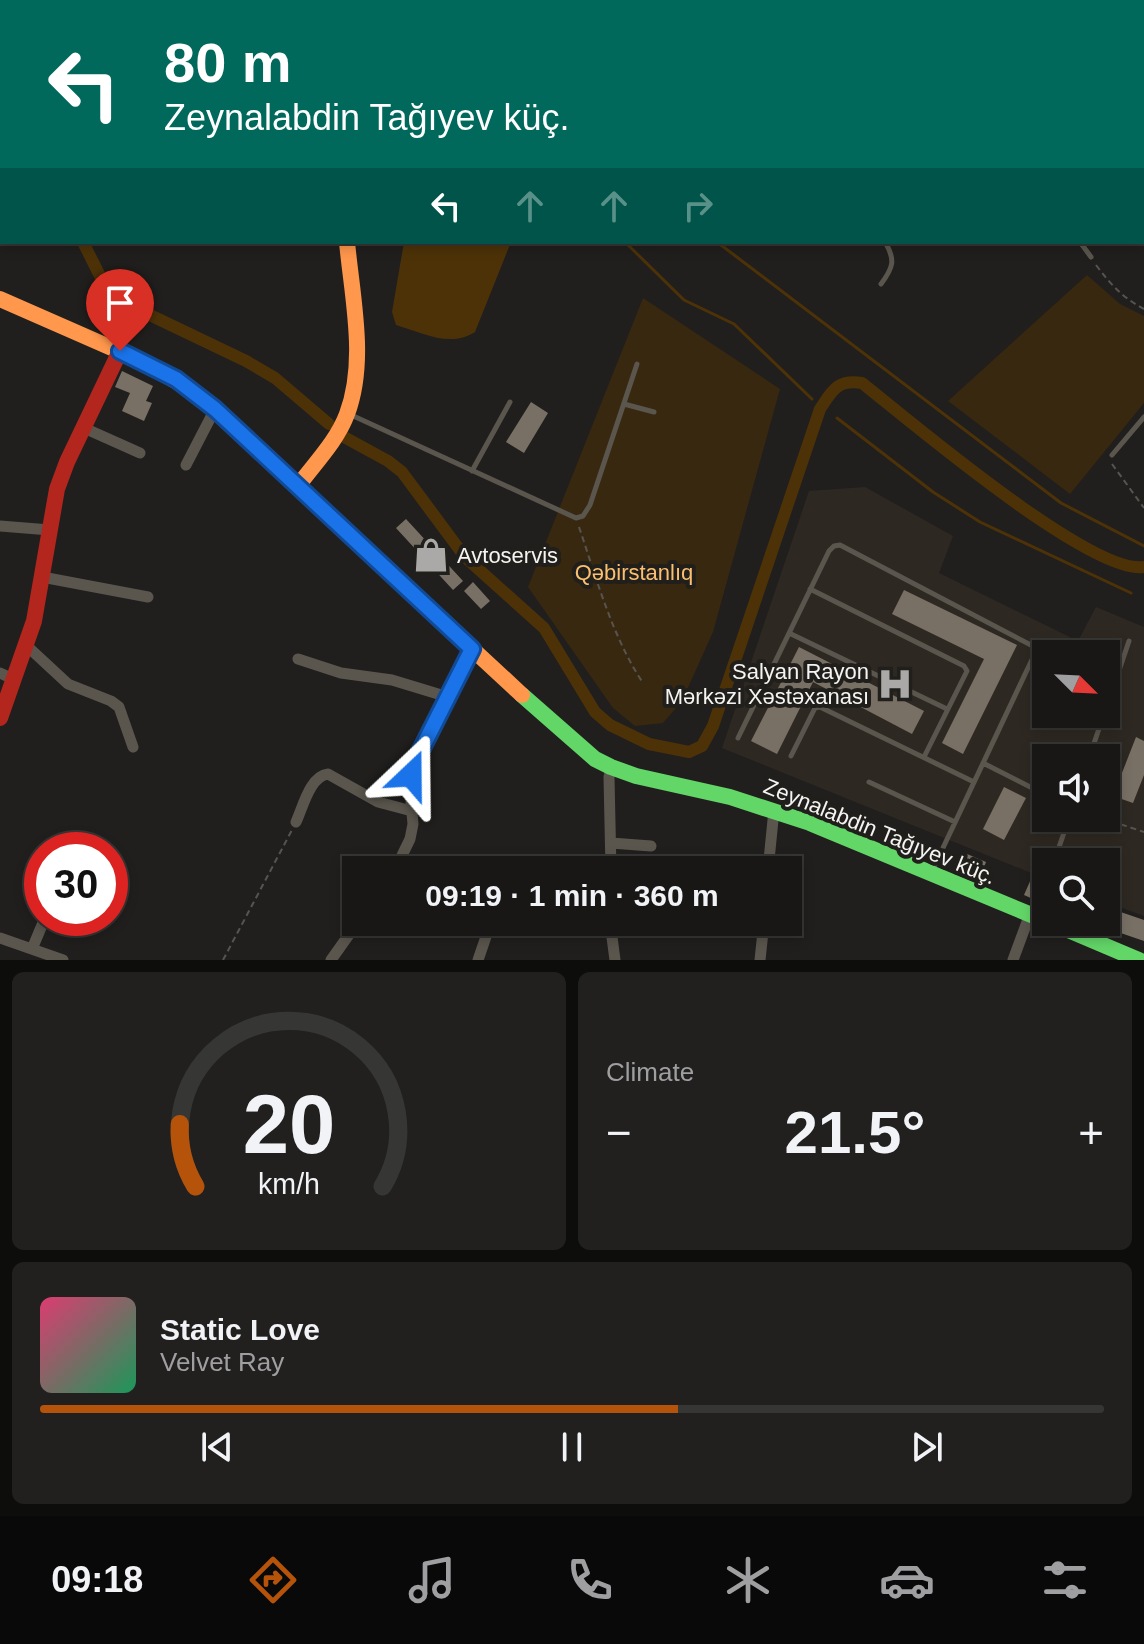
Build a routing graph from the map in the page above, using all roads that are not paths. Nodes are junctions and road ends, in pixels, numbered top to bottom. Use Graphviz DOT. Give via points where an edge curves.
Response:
graph roads {
  1 [pos="347,244"];
  2 [pos="886,244"];
  3 [pos="1081,244"];
  4 [pos="1091,257"];
  5 [pos="881,284"];
  6 [pos="0,299"];
  7 [pos="120,351"];
  8 [pos="637,364"];
  9 [pos="510,402"];
  10 [pos="624,404"];
  11 [pos="215,409"];
  12 [pos="654,412"];
  13 [pos="348,414"];
  14 [pos="1144,417"];
  15 [pos="84,428"];
  16 [pos="140,453"];
  17 [pos="1112,455"];
  18 [pos="186,465"];
  19 [pos="472,471"];
  20 [pos="298,486"];
  21 [pos="0,526"];
  22 [pos="50,530"];
  23 [pos="42,577"];
  24 [pos="810,589"];
  25 [pos="148,597"];
  26 [pos="789,633"];
  27 [pos="1129,641"];
  28 [pos="27,646"];
  29 [pos="1032,646"];
  30 [pos="472,649"];
  31 [pos="298,659"];
  32 [pos="1032,660"];
  33 [pos="1120,668"];
  34 [pos="7,676"];
  35 [pos="448,697"];
  36 [pos="947,709"];
  37 [pos="0,718"];
  38 [pos="738,738"];
  39 [pos="133,747"];
  40 [pos="791,756"];
  41 [pos="924,757"];
  42 [pos="983,763"];
  43 [pos="611,767"];
  44 [pos="869,782"];
  45 [pos="974,782"];
  46 [pos="1032,788"];
  47 [pos="774,810"];
  48 [pos="412,811"];
  49 [pos="296,822"];
  50 [pos="955,822"];
  51 [pos="611,843"];
  52 [pos="651,846"];
  53 [pos="403,856"];
  54 [pos="611,856"];
  55 [pos="769,856"];
  56 [pos="931,874"];
  57 [pos="1032,915"];
  58 [pos="1032,933"];
  59 [pos="37,936"];
  60 [pos="348,936"];
  61 [pos="486,936"];
  62 [pos="612,936"];
  63 [pos="763,936"];
  64 [pos="1094,936"];
  65 [pos="0,938"];
  66 [pos="32,949"];
  67 [pos="63,960"];
  68 [pos="331,960"];
  69 [pos="478,960"];
  70 [pos="615,960"];
  71 [pos="760,960"];
  72 [pos="1013,960"];
  73 [pos="1139,960"];
  1 -- 13 [label="main road" via="355,336"];
  2 -- 5 [label="lane" via="893,263"];
  3 -- 4 [label="lane"];
  6 -- 7 [label="main road, Zeynalabdin Tağıyev küç."];
  7 -- 11 [label="main road, Zeynalabdin Tağıyev küç." via="176,379"];
  7 -- 15 [label="main road"];
  8 -- 10 [label="lane"];
  9 -- 19 [label="lane"];
  10 -- 12 [label="lane"];
  10 -- 19 [label="lane" via="583,516 576,518"];
  11 -- 18 [label="street"];
  11 -- 20 [label="main road, Zeynalabdin Tağıyev küç."];
  13 -- 19 [label="lane"];
  13 -- 20 [label="main road"];
  14 -- 17 [label="lane"];
  15 -- 16 [label="street"];
  15 -- 22 [label="main road" via="57,489"];
  20 -- 30 [label="main road, Zeynalabdin Tağıyev küç."];
  21 -- 22 [label="street"];
  22 -- 23 [label="main road"];
  23 -- 25 [label="street"];
  23 -- 28 [label="main road"];
  24 -- 26 [label="lane"];
  24 -- 29 [label="lane" via="829,551 840,545"];
  24 -- 36 [label="lane" via="964,666 967,671"];
  26 -- 36 [label="lane"];
  26 -- 38 [label="lane"];
  27 -- 33 [label="lane"];
  28 -- 34 [label="main road"];
  28 -- 39 [label="street" via="68,684 119,707"];
  30 -- 35 [label="street"];
  30 -- 43 [label="main road, Zeynalabdin Tağıyev küç." via="578,747"];
  31 -- 35 [label="street"];
  32 -- 42 [label="lane"];
  34 -- 37 [label="main road"];
  35 -- 48 [label="street" via="411,775"];
  36 -- 41 [label="lane"];
  40 -- 41 [label="lane" via="820,707"];
  41 -- 45 [label="lane"];
  42 -- 45 [label="lane"];
  42 -- 46 [label="lane"];
  43 -- 47 [label="main road, Zeynalabdin Tağıyev küç."];
  43 -- 51 [label="street"];
  44 -- 50 [label="lane"];
  45 -- 50 [label="lane"];
  47 -- 55 [label="street"];
  47 -- 56 [label="main road, Zeynalabdin Tağıyev küç."];
  48 -- 49 [label="street" via="378,802 322,774"];
  48 -- 53 [label="street"];
  50 -- 56 [label="lane"];
  51 -- 52 [label="street"];
  51 -- 54 [label="street"];
  56 -- 57 [label="main road, Zeynalabdin Tağıyev küç."];
  58 -- 72 [label="street"];
  59 -- 66 [label="street"];
  60 -- 68 [label="street"];
  61 -- 69 [label="street"];
  62 -- 70 [label="street"];
  63 -- 71 [label="street"];
  64 -- 73 [label="main road, Zeynalabdin Tağıyev küç."];
  65 -- 66 [label="street"];
  66 -- 67 [label="street"];
}
